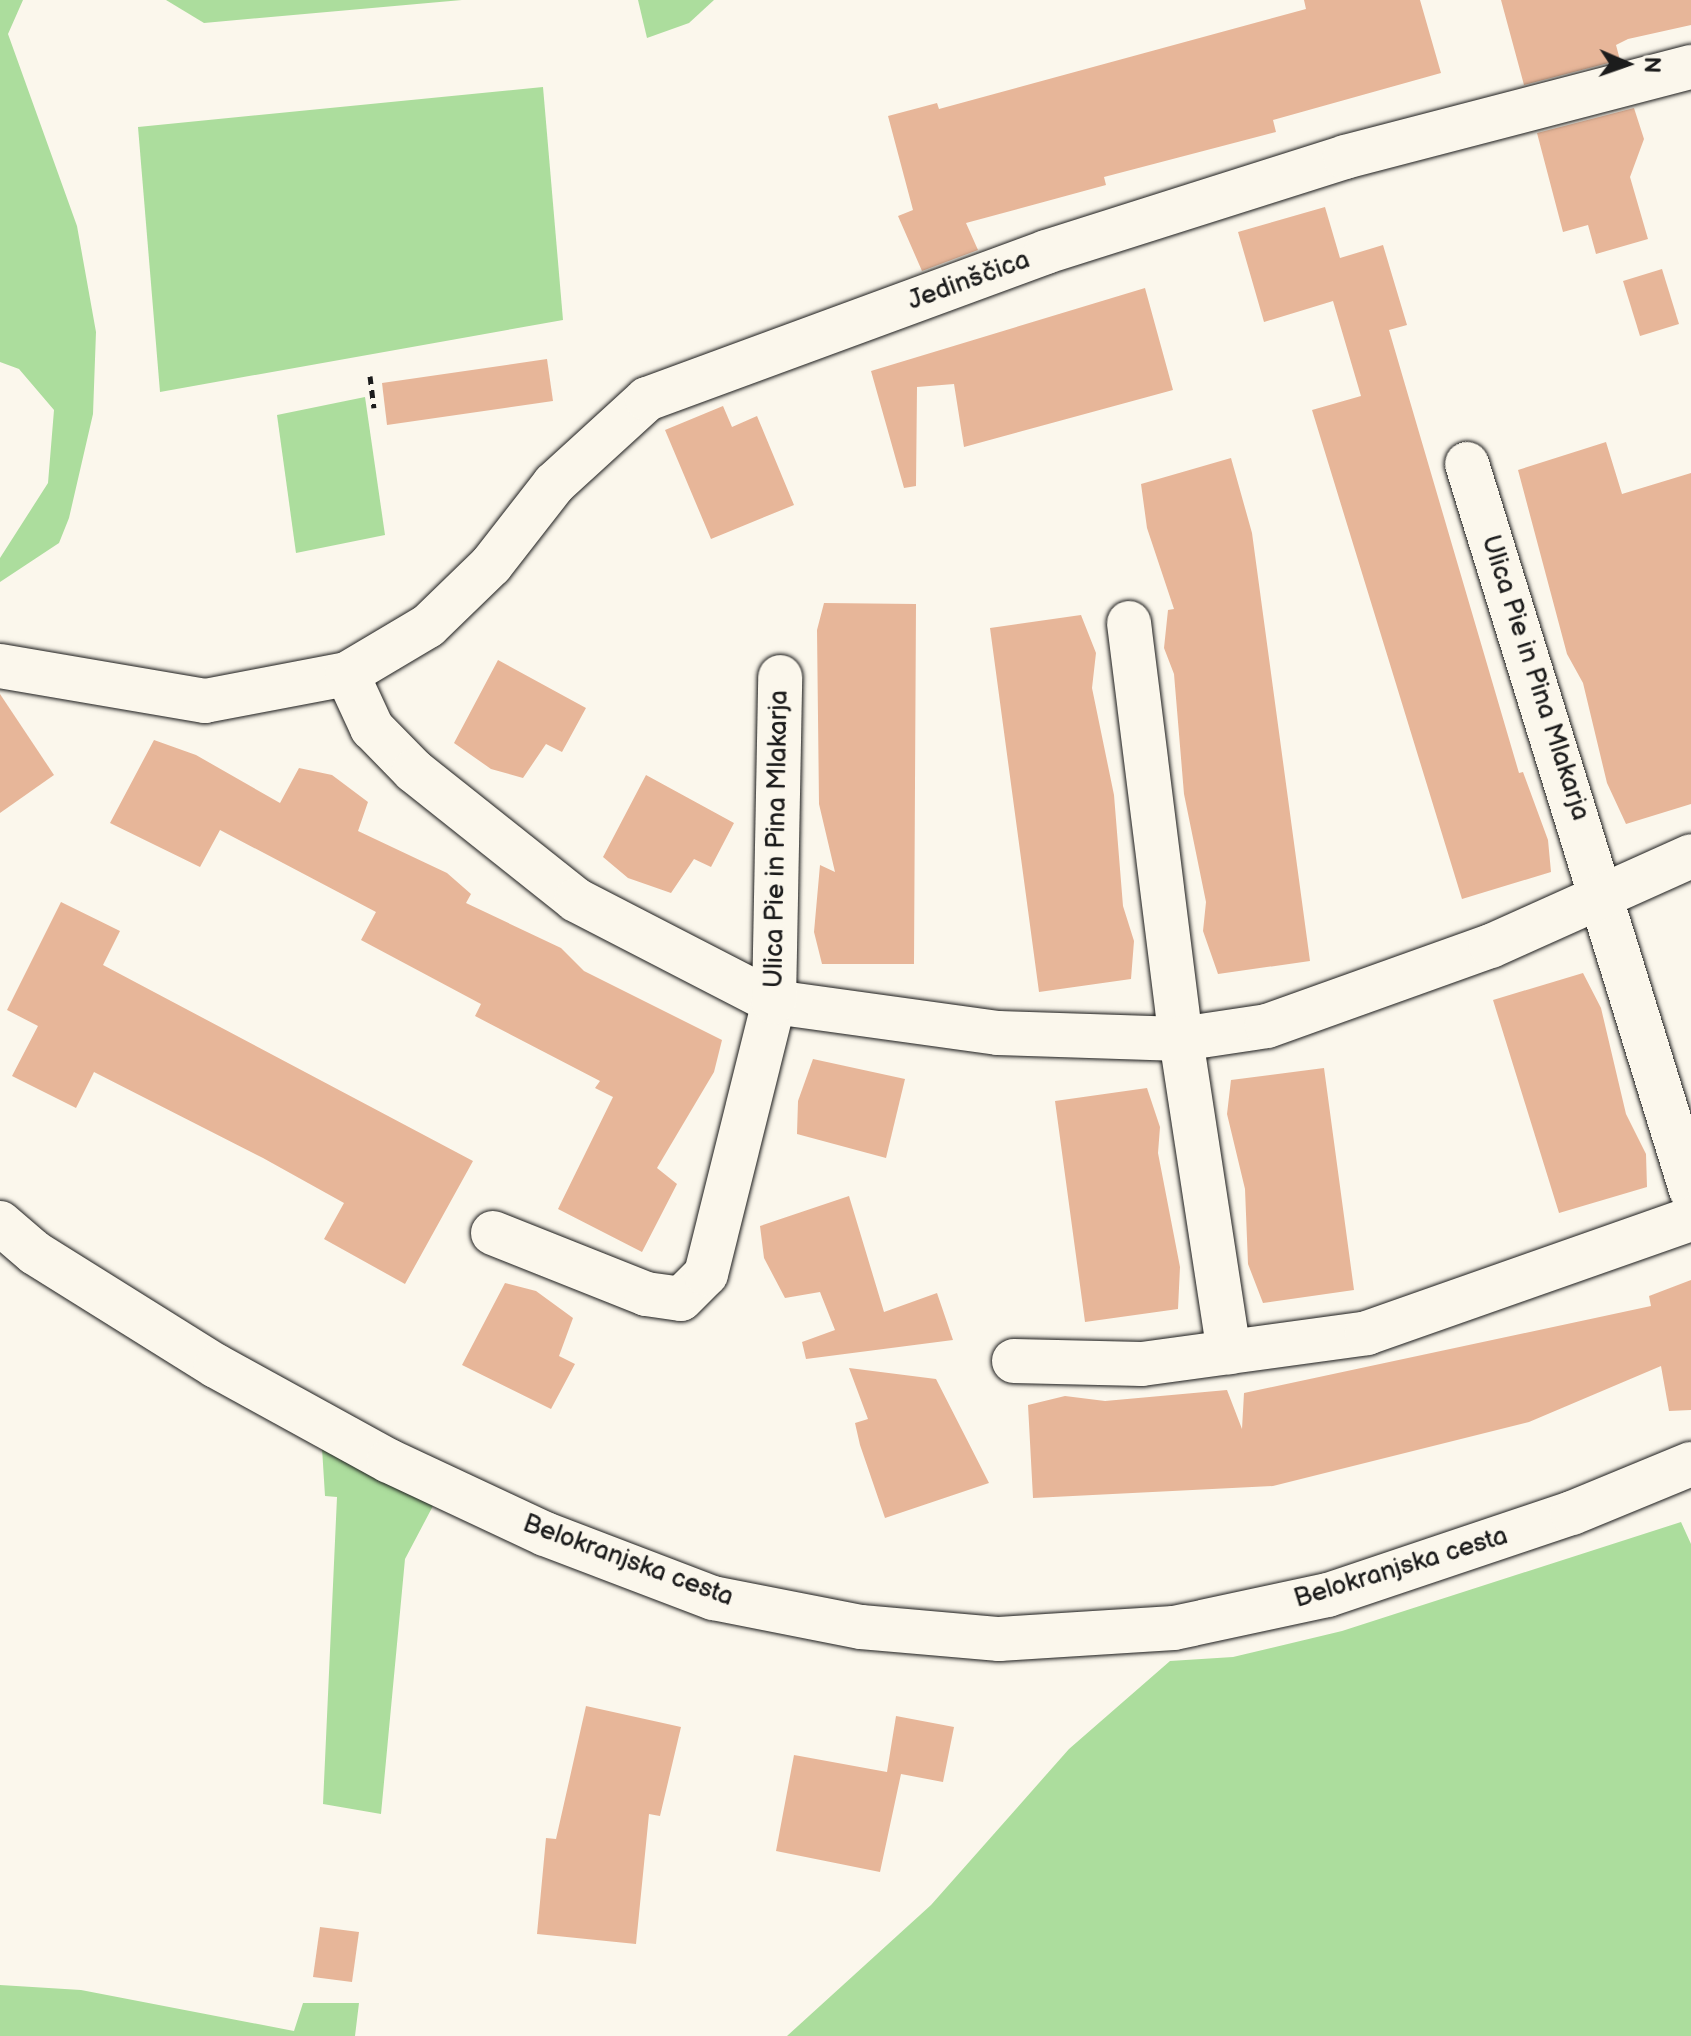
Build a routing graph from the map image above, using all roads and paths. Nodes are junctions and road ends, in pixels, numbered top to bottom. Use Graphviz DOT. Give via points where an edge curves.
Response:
graph roads {
  1 [pos="1691,67"];
  2 [pos="370,376"];
  3 [pos="374,408"];
  4 [pos="1467,464"];
  5 [pos="1129,623"];
  6 [pos="0,666"];
  7 [pos="347,674"];
  8 [pos="780,677"];
  9 [pos="1691,856"];
  10 [pos="1603,892"];
  11 [pos="774,1002"];
  12 [pos="1181,1039"];
  13 [pos="1691,1190"];
  14 [pos="1691,1219"];
  15 [pos="0,1223"];
  16 [pos="493,1233"];
  17 [pos="1229,1352"];
  18 [pos="1014,1361"];
  19 [pos="1691,1464"];
  1 -- 7 [label="street, Jedinščica" via="1345,157 1046,252 647,399 554,484 491,565 428,626"];
  2 -- 3 [label="path"];
  4 -- 10 [label="street, Ulica Pie in Pina Mlakarja"];
  5 -- 12 [label="street"];
  6 -- 7 [label="street, Jedinščica" via="205,701"];
  7 -- 11 [label="street, Ulica Pie in Pina Mlakarja" via="372,728 414,771 576,900"];
  8 -- 11 [label="street, Ulica Pie in Pina Mlakarja"];
  9 -- 10 [label="street, Ulica Pie in Pina Mlakarja"];
  10 -- 12 [label="street, Ulica Pie in Pina Mlakarja" via="1491,946 1267,1026"];
  10 -- 13 [label="street, Ulica Pie in Pina Mlakarja"];
  11 -- 12 [label="street, Ulica Pie in Pina Mlakarja" via="998,1033"];
  11 -- 16 [label="street, Ulica Pie in Pina Mlakarja" via="706,1274 681,1299 646,1294"];
  12 -- 17 [label="street"];
  14 -- 17 [label="street" via="1367,1333"];
  15 -- 19 [label="street, Belokranjska cesta" via="35,1253 216,1366 403,1468 545,1534 713,1598 861,1627 999,1639 1174,1628 1328,1595 1572,1513"];
  17 -- 18 [label="street" via="1142,1364"];
}
